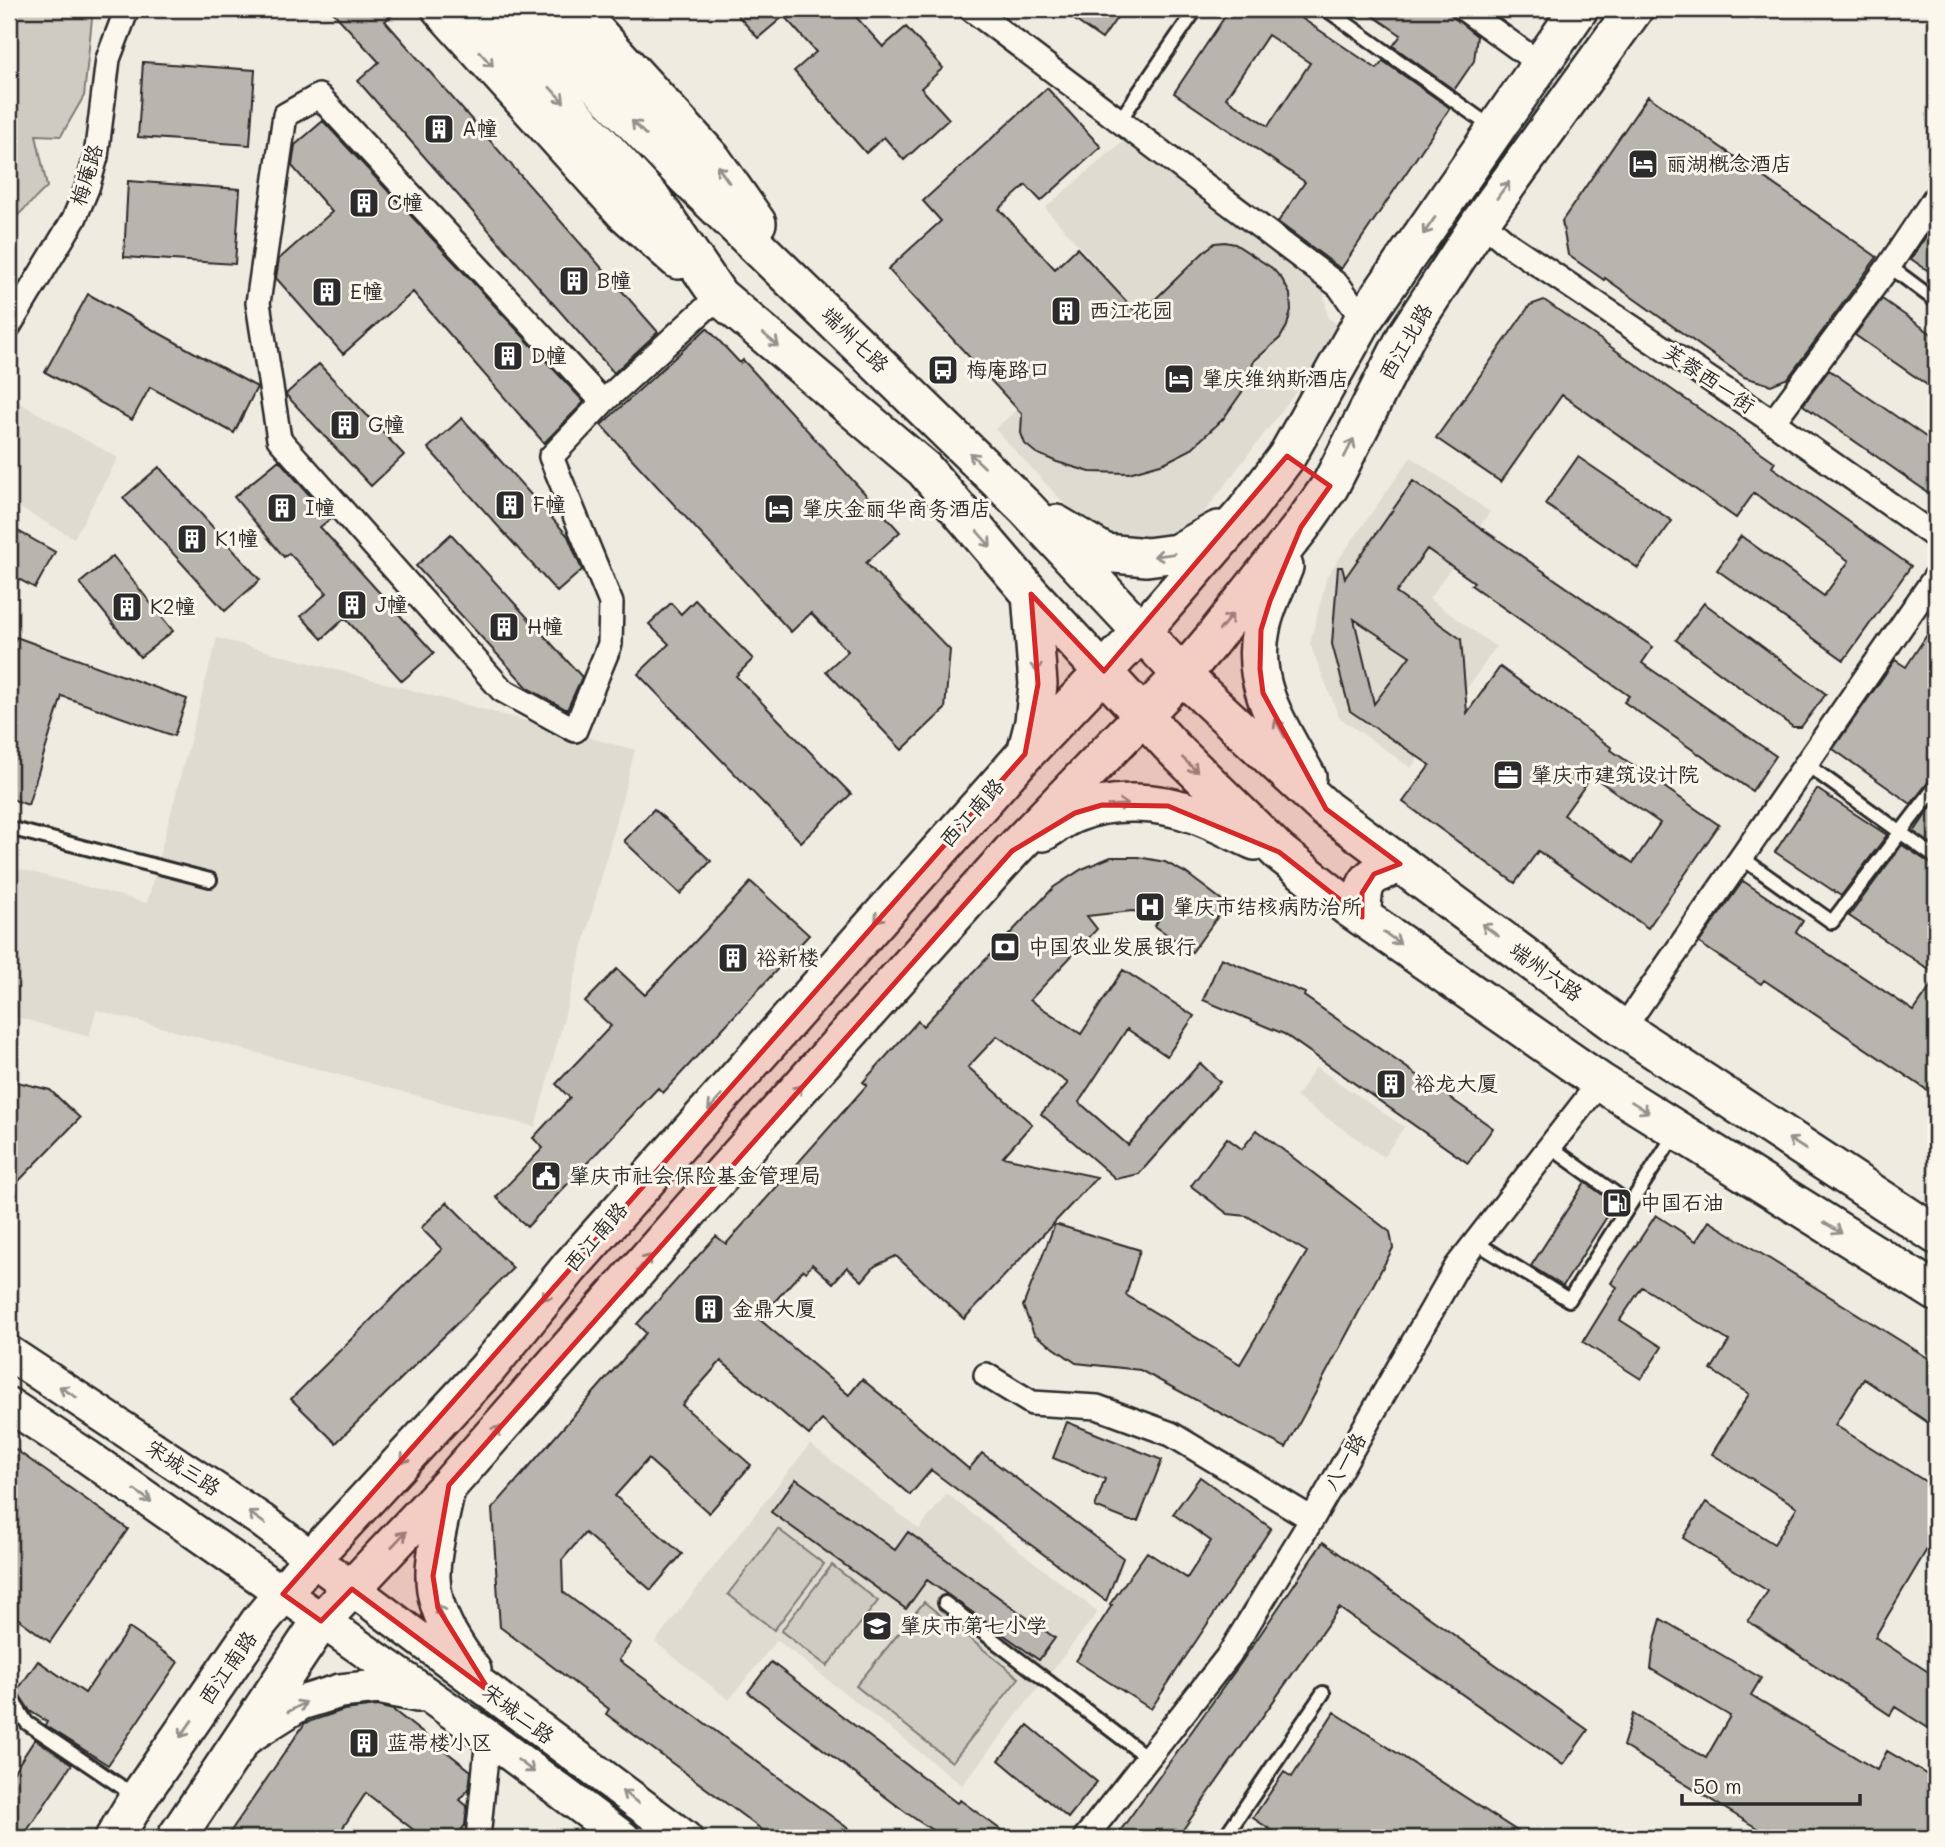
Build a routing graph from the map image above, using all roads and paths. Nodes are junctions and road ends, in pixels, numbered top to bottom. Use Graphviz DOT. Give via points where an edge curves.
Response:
graph roads {
  1 [pos="127,9"];
  2 [pos="441,9"];
  3 [pos="477,9"];
  4 [pos="524,9"];
  5 [pos="971,9"];
  6 [pos="1196,9"];
  7 [pos="1326,9"];
  8 [pos="1465,9"];
  9 [pos="1579,9"];
  10 [pos="1634,9"];
  11 [pos="584,12"];
  12 [pos="1540,64"];
  13 [pos="1120,120"];
  14 [pos="1495,130"];
  15 [pos="1936,196"];
  16 [pos="1481,221"];
  17 [pos="1889,266"];
  18 [pos="804,290"];
  19 [pos="719,296"];
  20 [pos="1936,301"];
  21 [pos="12,318"];
  22 [pos="1363,320"];
  23 [pos="603,402"];
  24 [pos="1773,422"];
  25 [pos="1287,456"];
  26 [pos="1330,486"];
  27 [pos="1026,508"];
  28 [pos="1245,512"];
  29 [pos="1301,527"];
  30 [pos="1936,537"];
  31 [pos="1936,576"];
  32 [pos="1031,594"];
  33 [pos="1141,632"];
  34 [pos="1104,671"];
  35 [pos="1182,675"];
  36 [pos="1143,715"];
  37 [pos="1025,754"];
  38 [pos="1806,764"];
  39 [pos="1936,786"];
  40 [pos="1326,809"];
  41 [pos="9,828"];
  42 [pos="1900,833"];
  43 [pos="1012,851"];
  44 [pos="1279,852"];
  45 [pos="1742,858"];
  46 [pos="1936,858"];
  47 [pos="1400,864"];
  48 [pos="916,877"];
  49 [pos="210,880"];
  50 [pos="956,914"];
  51 [pos="1362,917"];
  52 [pos="1623,1029"];
  53 [pos="1600,1082"];
  54 [pos="1677,1130"];
  55 [pos="1549,1146"];
  56 [pos="1630,1204"];
  57 [pos="1933,1227"];
  58 [pos="1475,1242"];
  59 [pos="1936,1292"];
  60 [pos="9,1353"];
  61 [pos="487,1369"];
  62 [pos="986,1375"];
  63 [pos="523,1401"];
  64 [pos="9,1405"];
  65 [pos="449,1486"];
  66 [pos="1312,1519"];
  67 [pos="312,1558"];
  68 [pos="352,1589"];
  69 [pos="283,1594"];
  70 [pos="944,1604"];
  71 [pos="321,1621"];
  72 [pos="490,1692"];
  73 [pos="1323,1693"];
  74 [pos="9,1695"];
  75 [pos="431,1697"];
  76 [pos="488,1737"];
  77 [pos="239,1743"];
  78 [pos="1147,1758"];
  79 [pos="138,1798"];
  80 [pos="179,1833"];
  81 [pos="114,1838"];
  82 [pos="478,1838"];
  83 [pos="623,1838"];
  84 [pos="685,1838"];
  85 [pos="1084,1838"];
  86 [pos="1224,1838"];
  1 -- 21 [label="street, 梅庵路" via="108,59 96,157 87,188 74,219"];
  2 -- 19 [label="main road, one-way" via="625,213"];
  3 -- 19 [label="main road, one-way" via="653,200"];
  18 -- 4 [label="main road, 端州七路, one-way" via="686,177"];
  5 -- 13 [label="street"];
  6 -- 13 [label="lane"];
  7 -- 14 [label="lane"];
  8 -- 12 [label="street"];
  9 -- 12 [label="main road, 西江北路"];
  16 -- 10 [label="main road, 西江北路, one-way"];
  18 -- 11 [label="main road, one-way" via="712,159"];
  12 -- 14 [label="main road, 西江北路"];
  13 -- 22 [label="street" via="1339,286"];
  14 -- 22 [label="main road, 西江北路, one-way"];
  15 -- 17 [label="street"];
  16 -- 24 [label="street, 芙蓉西一街" via="1508,244"];
  26 -- 16 [label="main road, 西江北路, one-way" via="1406,336"];
  17 -- 20 [label="lane"];
  17 -- 24 [label="street"];
  27 -- 18 [label="main road, 端州七路, one-way"];
  19 -- 23 [label="street"];
  19 -- 32 [label="main road, one-way" via="924,469"];
  22 -- 25 [label="main road, 西江北路"];
  23 -- 23 [label="street" via="551,457 611,603 610,643 575,730 502,690 279,439 258,303 285,115 319,96"];
  24 -- 30 [label="street, 芙蓉西一街"];
  25 -- 26 [label="main road"];
  25 -- 28 [label="main road, 西江北路"];
  26 -- 29 [label="main road, 西江北路"];
  28 -- 27 [label="main road, one-way" via="1177,553 1147,558 1105,553"];
  27 -- 33 [label="main road, 端州七路"];
  28 -- 33 [label="main road, 西江北路"];
  35 -- 29 [label="main road, 西江北路, one-way"];
  40 -- 29 [label="main road, one-way" via="1263,693 1259,669 1261,630"];
  31 -- 38 [label="street"];
  32 -- 34 [label="main road"];
  32 -- 37 [label="main road, one-way" via="1038,684"];
  33 -- 34 [label="main road, 西江南路"];
  33 -- 35 [label="main road, 端州七路"];
  34 -- 36 [label="main road"];
  34 -- 37 [label="main road, 西江南路"];
  35 -- 36 [label="main road"];
  35 -- 40 [label="main road, 端州六路"];
  36 -- 43 [label="main road"];
  36 -- 44 [label="main road, one-way"];
  37 -- 48 [label="main road, 西江南路"];
  38 -- 42 [label="lane"];
  38 -- 45 [label="street"];
  39 -- 42 [label="lane"];
  40 -- 47 [label="main road, 端州六路"];
  41 -- 49 [label="lane"];
  42 -- 45 [label="lane" via="1832,922"];
  42 -- 46 [label="lane"];
  43 -- 44 [label="main road, one-way" via="1075,813 1127,804 1168,806 1196,814"];
  43 -- 50 [label="main road"];
  44 -- 51 [label="main road"];
  45 -- 52 [label="street"];
  47 -- 51 [label="main road" via="1374,874 1362,893"];
  52 -- 47 [label="main road, 端州六路, one-way"];
  48 -- 50 [label="main road" via="944,888"];
  48 -- 61 [label="main road, 西江南路, one-way" via="569,1268"];
  63 -- 50 [label="main road, one-way"];
  51 -- 53 [label="main road, one-way"];
  57 -- 52 [label="main road, 端州六路, one-way"];
  53 -- 54 [label="main road, one-way"];
  53 -- 55 [label="street, 八一路"];
  54 -- 56 [label="lane"];
  54 -- 59 [label="main road, one-way"];
  55 -- 56 [label="lane"];
  55 -- 58 [label="street, 八一路"];
  56 -- 58 [label="lane" via="1569,1300"];
  58 -- 66 [label="street, 八一路"];
  67 -- 60 [label="main road, 宋城三路, one-way"];
  61 -- 63 [label="main road"];
  61 -- 67 [label="main road, 西江南路, one-way"];
  62 -- 66 [label="street" via="1032,1403 1097,1407 1171,1434"];
  65 -- 63 [label="main road, one-way"];
  64 -- 69 [label="main road, one-way"];
  68 -- 65 [label="main road, one-way"];
  72 -- 65 [label="main road, one-way" via="454,1642 438,1608 433,1576"];
  66 -- 78 [label="street, 八一路" via="1229,1655"];
  67 -- 68 [label="main road, 宋城三路"];
  67 -- 69 [label="main road, 西江南路"];
  68 -- 71 [label="main road"];
  68 -- 72 [label="main road, 宋城二路"];
  69 -- 71 [label="main road"];
  69 -- 79 [label="main road, 西江南路, one-way"];
  70 -- 78 [label="lane"];
  71 -- 75 [label="main road, 宋城二路"];
  71 -- 77 [label="main road"];
  84 -- 72 [label="main road, 宋城二路, one-way"];
  73 -- 86 [label="lane"];
  74 -- 79 [label="lane" via="27,1723"];
  75 -- 76 [label="main road, 宋城二路"];
  77 -- 75 [label="main road, one-way" via="301,1703 340,1691 379,1687"];
  76 -- 82 [label="street"];
  76 -- 83 [label="main road, 宋城二路, one-way"];
  77 -- 80 [label="main road"];
  78 -- 85 [label="street, 八一路"];
  79 -- 80 [label="main road"];
  79 -- 81 [label="main road, 西江南路"];
}
